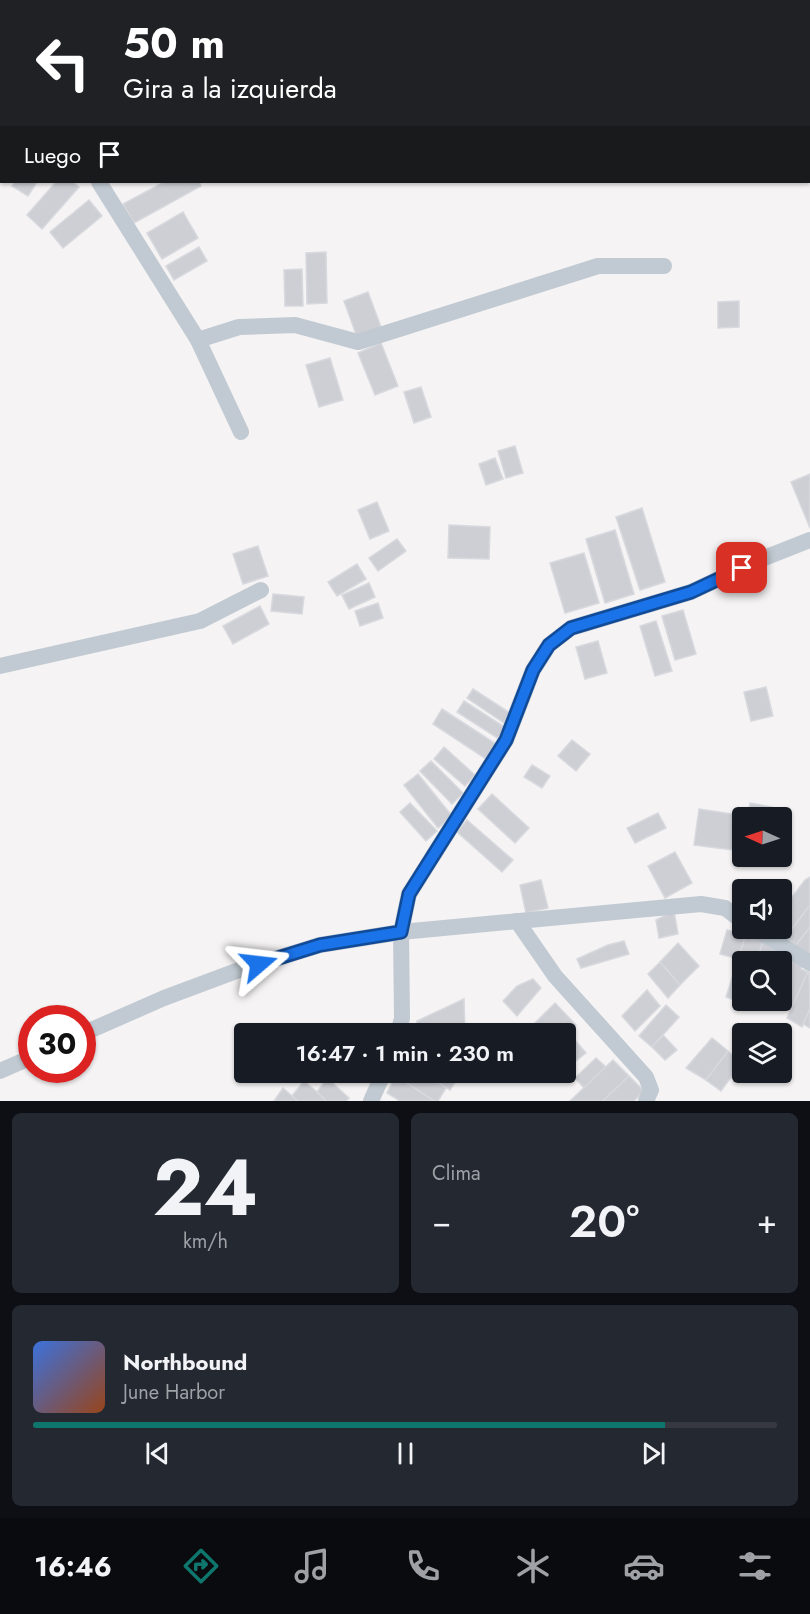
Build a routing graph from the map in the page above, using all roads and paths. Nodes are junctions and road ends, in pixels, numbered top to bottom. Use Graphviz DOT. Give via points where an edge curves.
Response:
graph roads {
  1 [pos="100,183"];
  2 [pos="664,266"];
  3 [pos="198,340"];
  4 [pos="241,432"];
  5 [pos="810,540"];
  6 [pos="261,590"];
  7 [pos="0,666"];
  8 [pos="732,913"];
  9 [pos="517,921"];
  10 [pos="401,932"];
  11 [pos="772,939"];
  12 [pos="810,963"];
  13 [pos="401,1023"];
  14 [pos="96,1028"];
  15 [pos="18,1063"];
  16 [pos="0,1071"];
  17 [pos="379,1083"];
  18 [pos="370,1101"];
  19 [pos="646,1101"];
  1 -- 3 [label="street"];
  2 -- 3 [label="street" via="598,266 358,342 296,325 239,327"];
  3 -- 4 [label="street"];
  5 -- 10 [label="street" via="691,592 571,628 549,645 533,670 506,740 409,894"];
  6 -- 7 [label="street" via="200,621"];
  8 -- 9 [label="street" via="725,908 701,904"];
  9 -- 10 [label="street"];
  9 -- 19 [label="street" via="555,976 646,1077 651,1090"];
  10 -- 13 [label="street"];
  10 -- 14 [label="street" via="320,945 239,970"];
  11 -- 12 [label="street"];
  15 -- 16 [label="street"];
  17 -- 18 [label="street"];
}
